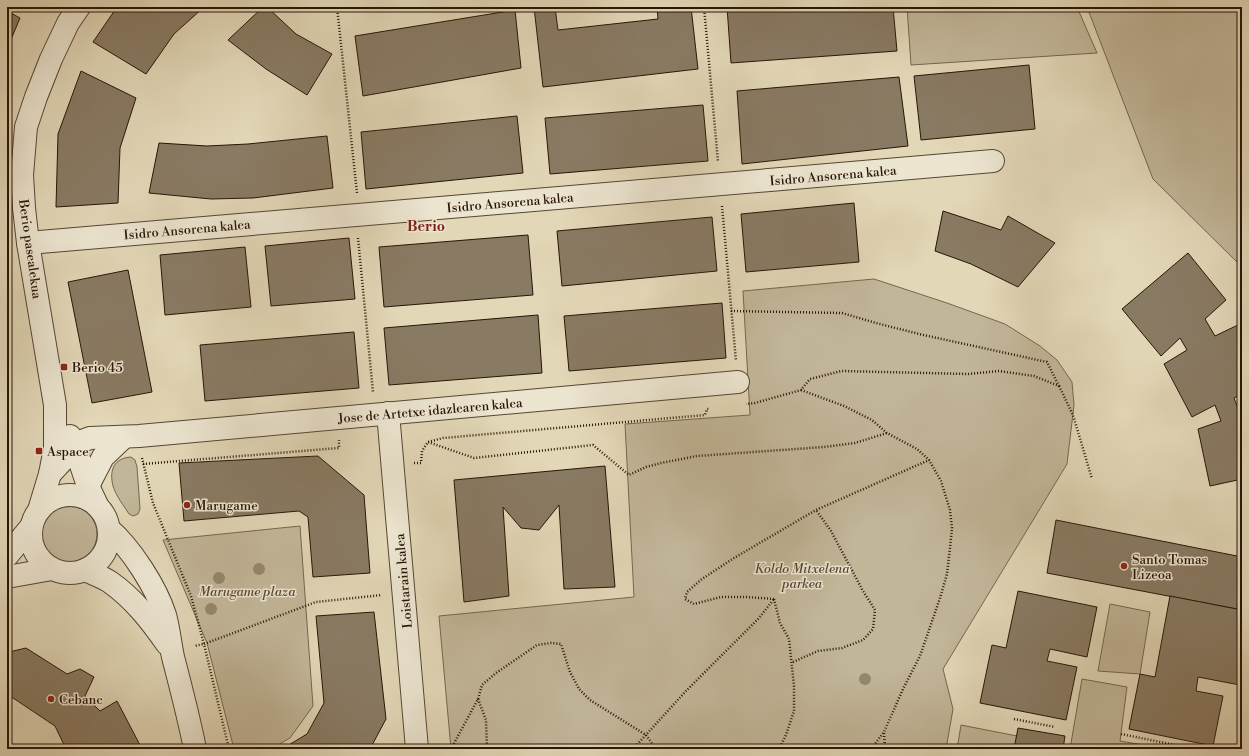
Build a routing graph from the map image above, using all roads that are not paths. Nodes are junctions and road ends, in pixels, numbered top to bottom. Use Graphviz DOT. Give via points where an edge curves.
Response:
graph roads {
  1 [pos="79,7"];
  2 [pos="993,161"];
  3 [pos="15,207"];
  4 [pos="28,243"];
  5 [pos="738,382"];
  6 [pos="55,405"];
  7 [pos="388,413"];
  8 [pos="123,438"];
  9 [pos="75,447"];
  10 [pos="50,474"];
  11 [pos="93,496"];
  12 [pos="40,507"];
  13 [pos="30,528"];
  14 [pos="109,529"];
  15 [pos="7,556"];
  16 [pos="52,570"];
  17 [pos="85,570"];
  18 [pos="7,577"];
  19 [pos="172,651"];
  20 [pos="195,749"];
  21 [pos="418,749"];
  1 -- 3 [label="street, Berio pasealekua" via="68,23 51,59 26,127 22,174"];
  2 -- 4 [label="street, Isidro Ansorena kalea"];
  3 -- 4 [label="street, Berio pasealekua"];
  4 -- 6 [label="street, Berio pasealekua"];
  5 -- 7 [label="street, Jose de Artetxe idazlearen kalea"];
  6 -- 9 [label="street, Berio pasealekua"];
  6 -- 10 [label="street, Berio pasealekua" via="55,448"];
  7 -- 8 [label="street, Jose de Artetxe idazlearen kalea"];
  7 -- 21 [label="street, Loistarain kalea"];
  8 -- 9 [label="street, Jose de Artetxe idazlearen kalea" via="90,438"];
  8 -- 11 [label="street" via="103,457"];
  9 -- 10 [label="street, Jose de Artetxe idazlearen kalea"];
  9 -- 11 [label="street, Berio pasealekua"];
  10 -- 12 [label="street, Berio pasealekua"];
  11 -- 12 [label="street" via="87,498 62,495 50,499"];
  11 -- 14 [label="street" via="105,516"];
  12 -- 13 [label="street"];
  13 -- 15 [label="street"];
  13 -- 16 [label="street" via="34,552"];
  14 -- 17 [label="street" via="104,554 96,564"];
  14 -- 19 [label="street" via="120,539 152,585 165,615"];
  16 -- 17 [label="street" via="63,573"];
  16 -- 18 [label="street"];
  17 -- 19 [label="street" via="109,582 131,599 152,622"];
  19 -- 20 [label="street"];
}
